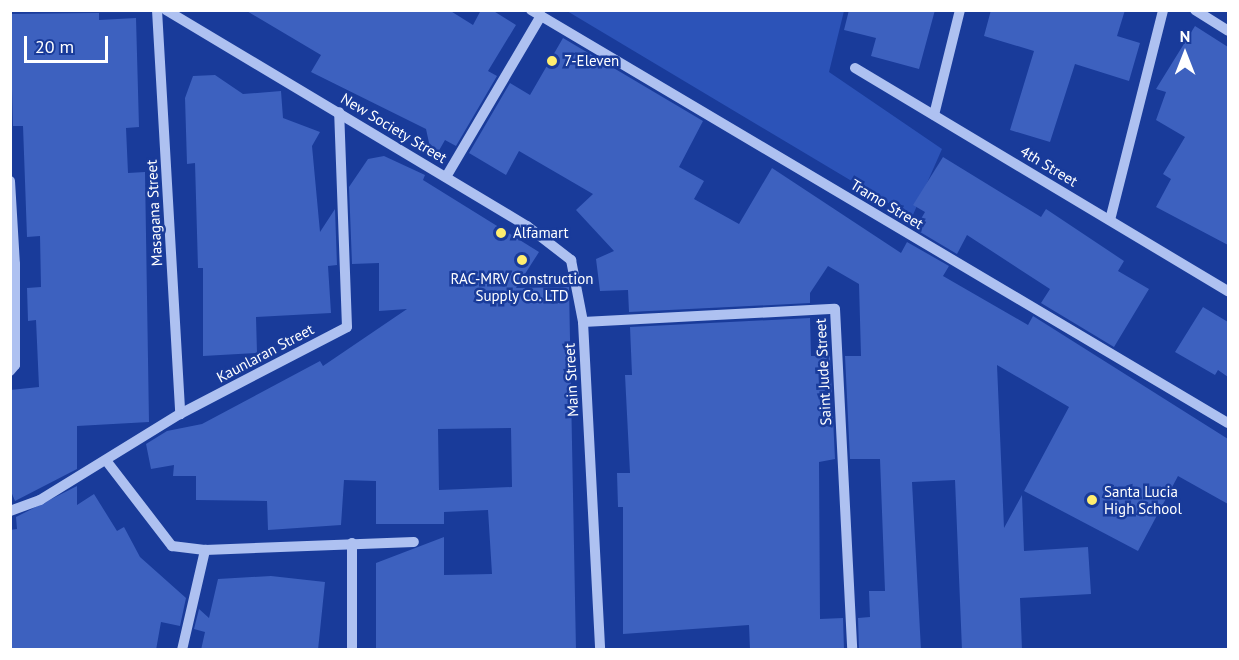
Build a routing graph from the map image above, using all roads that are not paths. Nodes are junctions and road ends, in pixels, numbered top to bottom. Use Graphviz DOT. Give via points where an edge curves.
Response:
graph roads {
  1 [pos="157,10"];
  2 [pos="166,10"];
  3 [pos="960,10"];
  4 [pos="1163,10"];
  5 [pos="1195,10"];
  6 [pos="536,13"];
  7 [pos="1228,30"];
  8 [pos="855,68"];
  9 [pos="339,112"];
  10 [pos="934,115"];
  11 [pos="446,177"];
  12 [pos="10,181"];
  13 [pos="1110,220"];
  14 [pos="13,264"];
  15 [pos="1228,291"];
  16 [pos="584,322"];
  17 [pos="10,371"];
  18 [pos="180,414"];
  19 [pos="1228,423"];
  20 [pos="108,463"];
  21 [pos="10,511"];
  22 [pos="414,542"];
  23 [pos="352,543"];
  24 [pos="205,550"];
  25 [pos="182,650"];
  26 [pos="352,650"];
  27 [pos="600,650"];
  28 [pos="852,650"];
  1 -- 18 [label="street, Masagana Street"];
  2 -- 9 [label="street, New Society Street"];
  3 -- 10 [label="street"];
  4 -- 13 [label="street"];
  5 -- 7 [label="street"];
  6 -- 11 [label="street, New Society Street"];
  6 -- 19 [label="street, Tramo Street"];
  8 -- 10 [label="street, 4th Street"];
  9 -- 11 [label="street, New Society Street"];
  9 -- 18 [label="street, Kaunlaran Street" via="346,327"];
  10 -- 13 [label="street, 4th Street"];
  11 -- 16 [label="street, Main Street" via="560,247 577,279"];
  12 -- 14 [label="street"];
  13 -- 15 [label="street, 4th Street"];
  14 -- 17 [label="street" via="15,365"];
  16 -- 27 [label="street, Main Street"];
  16 -- 28 [label="street, Saint Jude Street" via="836,309"];
  18 -- 20 [label="street, Kaunlaran Street"];
  20 -- 21 [label="street, Kaunlaran Street"];
  20 -- 24 [label="street" via="172,546"];
  22 -- 23 [label="street"];
  23 -- 24 [label="street"];
  23 -- 26 [label="street"];
  24 -- 25 [label="street"];
}
